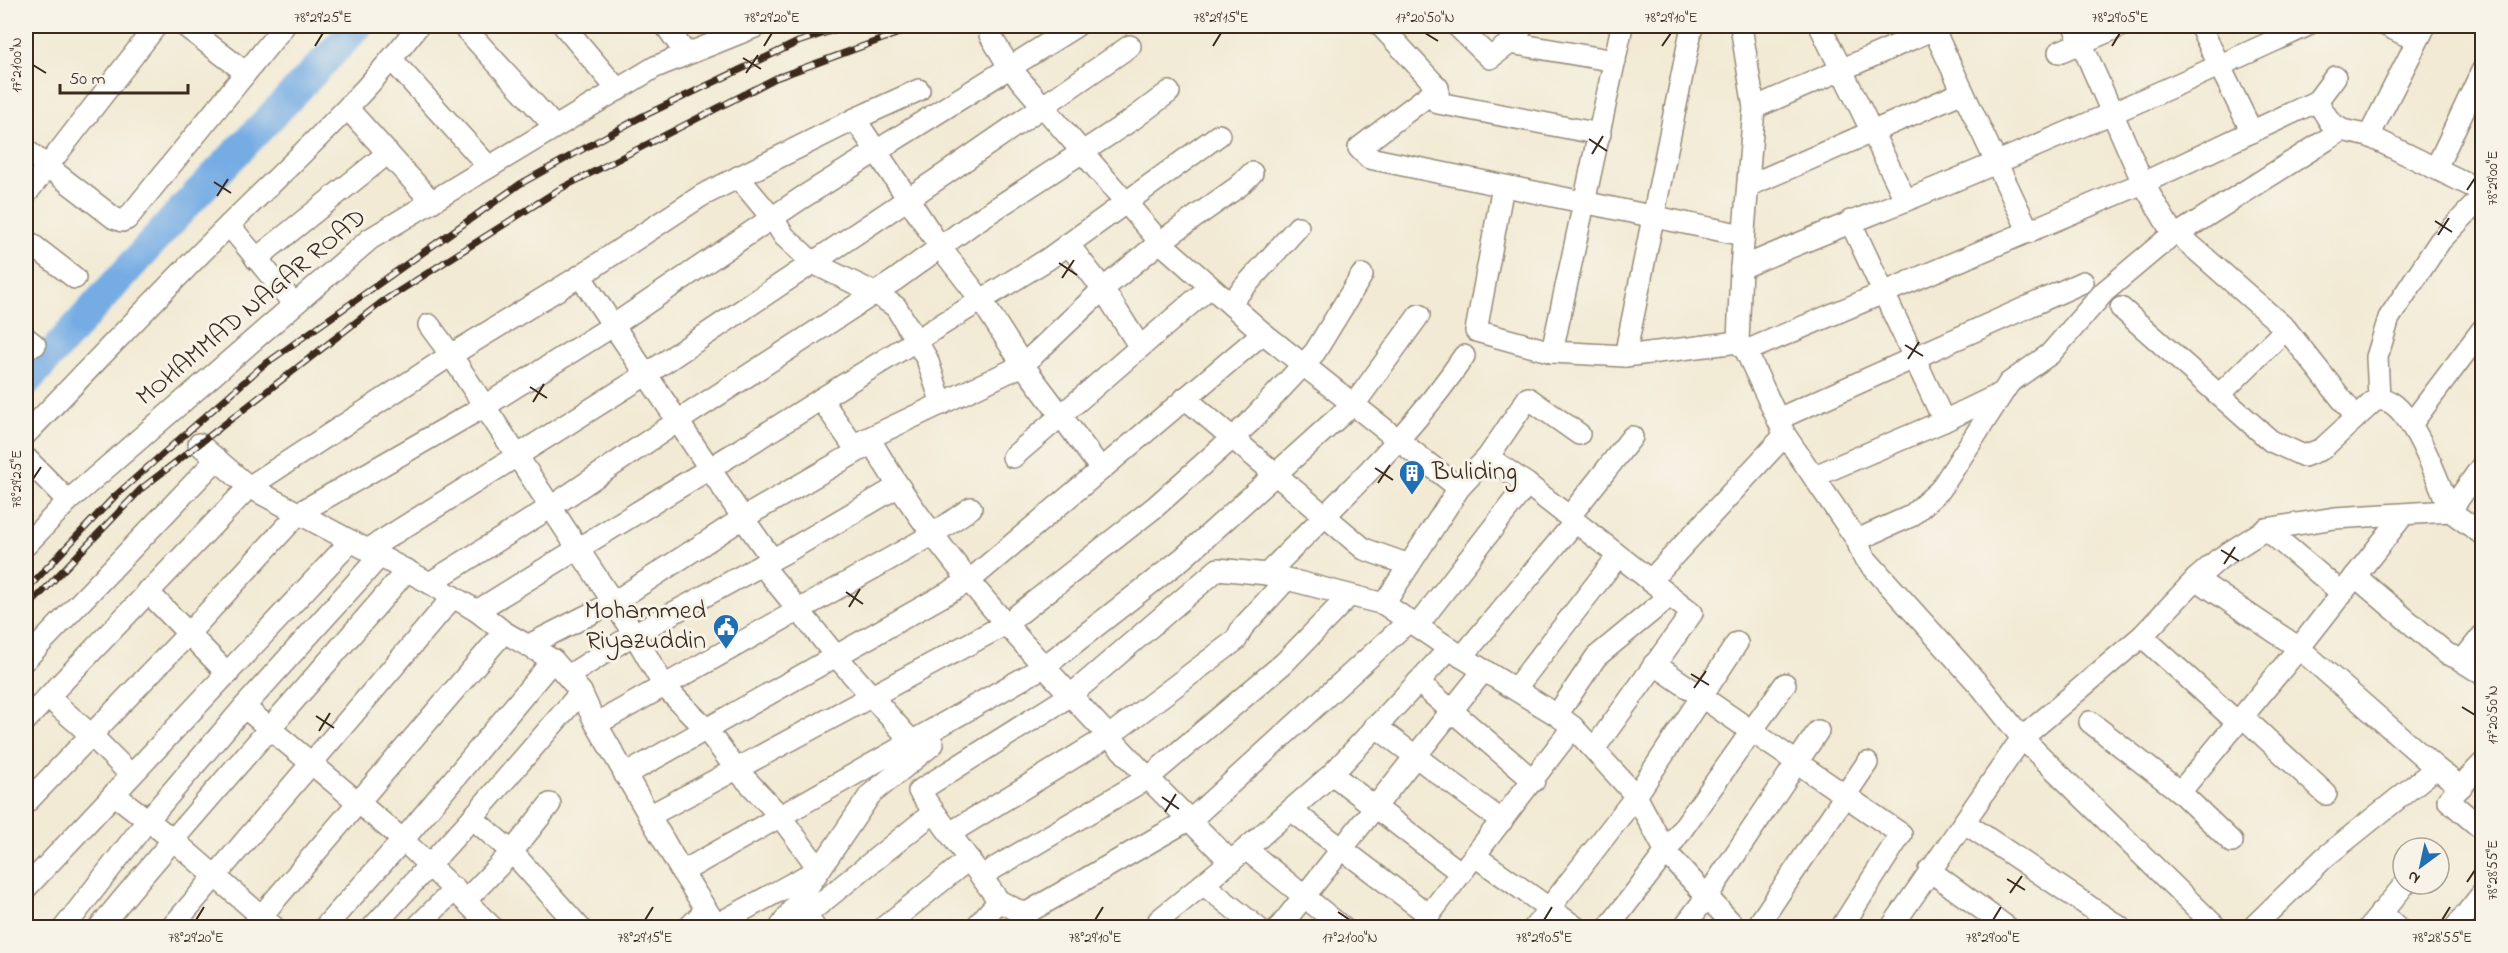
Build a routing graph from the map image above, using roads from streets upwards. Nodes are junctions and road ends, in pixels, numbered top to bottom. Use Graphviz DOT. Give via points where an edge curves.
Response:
graph roads {
  1 [pos="156,26"];
  2 [pos="185,26"];
  3 [pos="284,26"];
  4 [pos="418,26"];
  5 [pos="463,26"];
  6 [pos="564,26"];
  7 [pos="666,26"];
  8 [pos="757,26"];
  9 [pos="1076,26"];
  10 [pos="1381,26"];
  11 [pos="1457,26"];
  12 [pos="1523,26"];
  13 [pos="1622,26"];
  14 [pos="1692,26"];
  15 [pos="1744,26"];
  16 [pos="1820,26"];
  17 [pos="1936,26"];
  18 [pos="2121,26"];
  19 [pos="2200,26"];
  20 [pos="2306,26"];
  21 [pos="2387,26"];
  22 [pos="2421,33"];
  23 [pos="2078,34"];
  24 [pos="990,35"];
  25 [pos="1510,43"];
  26 [pos="1130,46"];
  27 [pos="2059,52"];
  28 [pos="686,54"];
  29 [pos="392,60"];
  30 [pos="1615,61"];
  31 [pos="2220,66"];
  32 [pos="1010,68"];
  33 [pos="1842,69"];
  34 [pos="2482,71"];
  35 [pos="245,72"];
  36 [pos="2335,77"];
  37 [pos="1438,88"];
  38 [pos="618,90"];
  39 [pos="919,90"];
  40 [pos="1168,92"];
  41 [pos="1963,92"];
  42 [pos="2317,101"];
  43 [pos="1043,106"];
  44 [pos="1754,108"];
  45 [pos="348,109"];
  46 [pos="2113,111"];
  47 [pos="855,119"];
  48 [pos="555,128"];
  49 [pos="2342,130"];
  50 [pos="2252,132"];
  51 [pos="1872,133"];
  52 [pos="1600,134"];
  53 [pos="1219,135"];
  54 [pos="2369,136"];
  55 [pos="26,150"];
  56 [pos="877,152"];
  57 [pos="1083,152"];
  58 [pos="388,153"];
  59 [pos="1997,163"];
  60 [pos="49,166"];
  61 [pos="489,167"];
  62 [pos="2436,168"];
  63 [pos="1252,173"];
  64 [pos="738,177"];
  65 [pos="2143,183"];
  66 [pos="1503,186"];
  67 [pos="1748,186"];
  68 [pos="2482,190"];
  69 [pos="26,194"];
  70 [pos="2482,197"];
  71 [pos="908,199"];
  72 [pos="1905,199"];
  73 [pos="432,202"];
  74 [pos="1126,202"];
  75 [pos="1585,203"];
  76 [pos="1654,217"];
  77 [pos="773,219"];
  78 [pos="1850,221"];
  79 [pos="229,225"];
  80 [pos="1298,227"];
  81 [pos="2029,232"];
  82 [pos="2175,234"];
  83 [pos="1743,235"];
  84 [pos="26,240"];
  85 [pos="1160,242"];
  86 [pos="1068,244"];
  87 [pos="940,247"];
  88 [pos="256,259"];
  89 [pos="813,263"];
  90 [pos="1741,267"];
  91 [pos="1362,275"];
  92 [pos="580,276"];
  93 [pos="75,278"];
  94 [pos="2083,282"];
  95 [pos="1210,286"];
  96 [pos="1103,289"];
  97 [pos="875,293"];
  98 [pos="1884,294"];
  99 [pos="981,300"];
  100 [pos="1230,303"];
  101 [pos="294,304"];
  102 [pos="2121,308"];
  103 [pos="1419,315"];
  104 [pos="429,325"];
  105 [pos="614,325"];
  106 [pos="2286,329"];
  107 [pos="2482,330"];
  108 [pos="1263,333"];
  109 [pos="915,341"];
  110 [pos="1140,347"];
  111 [pos="1742,347"];
  112 [pos="1552,352"];
  113 [pos="452,355"];
  114 [pos="1464,356"];
  115 [pos="1625,356"];
  116 [pos="1914,358"];
  117 [pos="1303,364"];
  118 [pos="1023,365"];
  119 [pos="647,374"];
  120 [pos="2000,394"];
  121 [pos="2219,395"];
  122 [pos="2379,398"];
  123 [pos="821,399"];
  124 [pos="1185,399"];
  125 [pos="942,404"];
  126 [pos="1353,404"];
  127 [pos="485,406"];
  128 [pos="1061,415"];
  129 [pos="2356,417"];
  130 [pos="678,421"];
  131 [pos="1944,421"];
  132 [pos="2412,423"];
  133 [pos="1782,427"];
  134 [pos="26,434"];
  135 [pos="1579,434"];
  136 [pos="1632,437"];
  137 [pos="1232,438"];
  138 [pos="1398,440"];
  139 [pos="199,444"];
  140 [pos="862,444"];
  141 [pos="518,455"];
  142 [pos="1013,457"];
  143 [pos="1488,457"];
  144 [pos="26,458"];
  145 [pos="217,459"];
  146 [pos="2482,466"];
  147 [pos="1101,469"];
  148 [pos="711,470"];
  149 [pos="1277,474"];
  150 [pos="1815,476"];
  151 [pos="1527,484"];
  152 [pos="249,486"];
  153 [pos="897,487"];
  154 [pos="1459,488"];
  155 [pos="68,501"];
  156 [pos="551,507"];
  157 [pos="971,508"];
  158 [pos="2450,511"];
  159 [pos="298,513"];
  160 [pos="2404,514"];
  161 [pos="1323,516"];
  162 [pos="743,518"];
  163 [pos="1572,520"];
  164 [pos="2266,530"];
  165 [pos="2482,534"];
  166 [pos="932,535"];
  167 [pos="1857,540"];
  168 [pos="26,545"];
  169 [pos="578,548"];
  170 [pos="367,549"];
  171 [pos="1618,556"];
  172 [pos="1183,558"];
  173 [pos="767,562"];
  174 [pos="1409,565"];
  175 [pos="1218,569"];
  176 [pos="407,570"];
  177 [pos="2355,576"];
  178 [pos="1276,577"];
  179 [pos="2196,579"];
  180 [pos="969,581"];
  181 [pos="1650,581"];
  182 [pos="430,583"];
  183 [pos="147,591"];
  184 [pos="2342,593"];
  185 [pos="1348,596"];
  186 [pos="1670,596"];
  187 [pos="453,597"];
  188 [pos="614,602"];
  189 [pos="1384,604"];
  190 [pos="477,611"];
  191 [pos="798,611"];
  192 [pos="1006,624"];
  193 [pos="1413,624"];
  194 [pos="504,632"];
  195 [pos="189,633"];
  196 [pos="634,634"];
  197 [pos="2142,636"];
  198 [pos="2482,638"];
  199 [pos="1737,643"];
  200 [pos="529,645"];
  201 [pos="2299,648"];
  202 [pos="1456,653"];
  203 [pos="836,656"];
  204 [pos="2457,658"];
  205 [pos="26,659"];
  206 [pos="553,660"];
  207 [pos="1654,664"];
  208 [pos="1045,666"];
  209 [pos="1484,670"];
  210 [pos="228,674"];
  211 [pos="2482,674"];
  212 [pos="1418,682"];
  213 [pos="574,684"];
  214 [pos="1785,684"];
  215 [pos="664,686"];
  216 [pos="1515,689"];
  217 [pos="1071,695"];
  218 [pos="48,697"];
  219 [pos="871,697"];
  220 [pos="1701,697"];
  221 [pos="244,707"];
  222 [pos="1452,711"];
  223 [pos="2239,719"];
  224 [pos="26,720"];
  225 [pos="1565,721"];
  226 [pos="595,722"];
  227 [pos="2090,722"];
  228 [pos="1375,726"];
  229 [pos="706,729"];
  230 [pos="270,730"];
  231 [pos="1751,731"];
  232 [pos="1818,731"];
  233 [pos="90,734"];
  234 [pos="1109,736"];
  235 [pos="2022,738"];
  236 [pos="912,742"];
  237 [pos="933,744"];
  238 [pos="1594,749"];
  239 [pos="1415,757"];
  240 [pos="1797,762"];
  241 [pos="1867,763"];
  242 [pos="312,764"];
  243 [pos="2482,764"];
  244 [pos="2436,768"];
  245 [pos="736,769"];
  246 [pos="1332,774"];
  247 [pos="625,775"];
  248 [pos="131,776"];
  249 [pos="1148,778"];
  250 [pos="1534,781"];
  251 [pos="2461,787"];
  252 [pos="2180,792"];
  253 [pos="114,794"];
  254 [pos="2326,794"];
  255 [pos="1636,796"];
  256 [pos="1845,796"];
  257 [pos="357,802"];
  258 [pos="26,803"];
  259 [pos="550,804"];
  260 [pos="1376,807"];
  261 [pos="1291,810"];
  262 [pos="934,812"];
  263 [pos="649,816"];
  264 [pos="780,816"];
  265 [pos="472,818"];
  266 [pos="1189,819"];
  267 [pos="147,821"];
  268 [pos="1502,821"];
  269 [pos="1965,823"];
  270 [pos="2482,829"];
  271 [pos="950,833"];
  272 [pos="172,839"];
  273 [pos="403,840"];
  274 [pos="2232,842"];
  275 [pos="1342,849"];
  276 [pos="512,852"];
  277 [pos="1666,852"];
  278 [pos="1239,855"];
  279 [pos="1474,856"];
  280 [pos="430,864"];
  281 [pos="975,867"];
  282 [pos="819,869"];
  283 [pos="1929,870"];
  284 [pos="682,872"];
  285 [pos="1461,873"];
  286 [pos="215,875"];
  287 [pos="1203,884"];
  288 [pos="26,888"];
  289 [pos="460,894"];
  290 [pos="2482,894"];
  291 [pos="1305,896"];
  292 [pos="1708,896"];
  293 [pos="2395,896"];
  294 [pos="999,901"];
  295 [pos="1549,909"];
  296 [pos="2375,920"];
  297 [pos="714,921"];
  298 [pos="1424,921"];
  299 [pos="262,924"];
  300 [pos="1899,925"];
  301 [pos="64,927"];
  302 [pos="99,927"];
  303 [pos="171,927"];
  304 [pos="324,927"];
  305 [pos="372,927"];
  306 [pos="416,927"];
  307 [pos="493,927"];
  308 [pos="580,927"];
  309 [pos="688,927"];
  310 [pos="780,927"];
  311 [pos="815,927"];
  312 [pos="883,927"];
  313 [pos="975,927"];
  314 [pos="1166,927"];
  315 [pos="1258,927"];
  316 [pos="1279,927"];
  317 [pos="1343,927"];
  318 [pos="1534,927"];
  319 [pos="1576,927"];
  320 [pos="1608,927"];
  321 [pos="1683,927"];
  322 [pos="1736,927"];
  323 [pos="1756,927"];
  324 [pos="1841,927"];
  325 [pos="2008,927"];
  326 [pos="2120,927"];
  327 [pos="2217,927"];
  328 [pos="2252,927"];
  329 [pos="2398,927"];
  330 [pos="2455,927"];
  1 -- 60 [label="street"];
  2 -- 35 [label="street"];
  3 -- 35 [label="street"];
  4 -- 29 [label="street"];
  5 -- 48 [label="street"];
  6 -- 38 [label="street"];
  7 -- 28 [label="street"];
  8 -- 28 [label="street, MOHAMMAD NAGAR ROAD"];
  9 -- 32 [label="street"];
  10 -- 37 [label="street"];
  11 -- 25 [label="street" via="1490,58"];
  12 -- 25 [label="street"];
  13 -- 30 [label="street"];
  14 -- 76 [label="street"];
  15 -- 44 [label="street"];
  16 -- 33 [label="street"];
  17 -- 33 [label="street"];
  17 -- 41 [label="street"];
  18 -- 23 [label="street"];
  19 -- 31 [label="street"];
  20 -- 31 [label="street"];
  21 -- 22 [label="street"];
  22 -- 54 [label="street"];
  23 -- 27 [label="street"];
  23 -- 46 [label="street"];
  24 -- 32 [label="street"];
  25 -- 30 [label="street"];
  26 -- 43 [label="street"];
  28 -- 38 [label="street, MOHAMMAD NAGAR ROAD" via="655,67"];
  29 -- 45 [label="street"];
  29 -- 61 [label="street"];
  30 -- 52 [label="street"];
  31 -- 46 [label="street"];
  31 -- 50 [label="street"];
  32 -- 43 [label="street"];
  32 -- 56 [label="street"];
  33 -- 44 [label="street"];
  33 -- 51 [label="street"];
  34 -- 62 [label="street"];
  35 -- 60 [label="street" via="127,219 114,218"];
  36 -- 42 [label="street"];
  37 -- 52 [label="street" via="1438,104"];
  37 -- 66 [label="street" via="1359,148 1369,158"];
  38 -- 48 [label="street, MOHAMMAD NAGAR ROAD"];
  39 -- 47 [label="street"];
  40 -- 57 [label="street"];
  41 -- 51 [label="street"];
  41 -- 59 [label="street"];
  42 -- 49 [label="street" via="2330,122"];
  42 -- 50 [label="street"];
  43 -- 57 [label="street"];
  43 -- 71 [label="street"];
  44 -- 67 [label="street"];
  45 -- 58 [label="street"];
  45 -- 79 [label="street"];
  46 -- 59 [label="street"];
  46 -- 65 [label="street"];
  47 -- 56 [label="street"];
  47 -- 64 [label="street"];
  48 -- 61 [label="street, MOHAMMAD NAGAR ROAD"];
  49 -- 54 [label="street"];
  49 -- 82 [label="street"];
  50 -- 65 [label="street"];
  51 -- 67 [label="street"];
  51 -- 72 [label="street"];
  52 -- 75 [label="street"];
  53 -- 74 [label="street"];
  54 -- 62 [label="street"];
  55 -- 60 [label="street"];
  56 -- 71 [label="street"];
  56 -- 77 [label="street"];
  57 -- 74 [label="street"];
  57 -- 87 [label="street"];
  58 -- 73 [label="street"];
  58 -- 88 [label="street"];
  59 -- 72 [label="street"];
  59 -- 81 [label="street"];
  60 -- 69 [label="street"];
  61 -- 73 [label="street, MOHAMMAD NAGAR ROAD"];
  62 -- 68 [label="street"];
  63 -- 85 [label="street"];
  64 -- 77 [label="street"];
  64 -- 92 [label="street" via="701,195"];
  65 -- 81 [label="street"];
  65 -- 82 [label="street"];
  66 -- 75 [label="street"];
  66 -- 112 [label="street" via="1476,331"];
  67 -- 83 [label="street"];
  70 -- 122 [label="street" via="2440,241 2389,318 2377,357"];
  71 -- 87 [label="street"];
  71 -- 89 [label="street"];
  72 -- 78 [label="street"];
  73 -- 101 [label="street, MOHAMMAD NAGAR ROAD" via="370,239"];
  74 -- 85 [label="street"];
  74 -- 86 [label="street"];
  75 -- 76 [label="street"];
  75 -- 112 [label="street"];
  76 -- 83 [label="street"];
  76 -- 115 [label="street"];
  77 -- 89 [label="street" via="784,236"];
  77 -- 105 [label="street"];
  78 -- 90 [label="street"];
  78 -- 98 [label="street"];
  79 -- 88 [label="street"];
  79 -- 134 [label="street" via="70,376"];
  80 -- 100 [label="street"];
  81 -- 98 [label="street"];
  82 -- 106 [label="street"];
  82 -- 120 [label="street" via="2100,296 2050,354"];
  83 -- 90 [label="street"];
  84 -- 93 [label="street"];
  85 -- 95 [label="street"];
  85 -- 96 [label="street"];
  86 -- 96 [label="street"];
  86 -- 99 [label="street"];
  87 -- 97 [label="street"];
  87 -- 99 [label="street"];
  88 -- 101 [label="street"];
  89 -- 97 [label="street"];
  89 -- 119 [label="street"];
  90 -- 111 [label="street"];
  91 -- 117 [label="street" via="1315,352"];
  92 -- 105 [label="street"];
  92 -- 113 [label="street"];
  94 -- 116 [label="street"];
  95 -- 100 [label="street"];
  95 -- 110 [label="street"];
  96 -- 110 [label="street"];
  96 -- 118 [label="street"];
  97 -- 109 [label="street" via="896,307"];
  97 -- 130 [label="street"];
  98 -- 111 [label="street"];
  98 -- 116 [label="street"];
  99 -- 109 [label="street"];
  99 -- 118 [label="street"];
  100 -- 108 [label="street"];
  101 -- 155 [label="street, MOHAMMAD NAGAR ROAD"];
  102 -- 121 [label="street"];
  103 -- 126 [label="street"];
  104 -- 113 [label="street"];
  105 -- 119 [label="street"];
  105 -- 127 [label="street"];
  106 -- 121 [label="street"];
  106 -- 129 [label="street"];
  107 -- 132 [label="street"];
  108 -- 117 [label="street"];
  108 -- 124 [label="street"];
  109 -- 123 [label="street"];
  109 -- 125 [label="street" via="927,359"];
  110 -- 128 [label="street"];
  111 -- 115 [label="street"];
  111 -- 133 [label="street"];
  112 -- 115 [label="street"];
  113 -- 127 [label="street"];
  113 -- 152 [label="street"];
  114 -- 138 [label="street" via="1440,392"];
  116 -- 131 [label="street"];
  116 -- 133 [label="street"];
  117 -- 126 [label="street"];
  117 -- 137 [label="street"];
  118 -- 125 [label="street"];
  118 -- 128 [label="street"];
  119 -- 130 [label="street"];
  119 -- 141 [label="street"];
  120 -- 131 [label="street"];
  120 -- 167 [label="street" via="1940,489 1911,516"];
  121 -- 129 [label="street" via="2271,441 2304,456 2322,448"];
  122 -- 129 [label="street"];
  122 -- 132 [label="street" via="2394,402"];
  123 -- 140 [label="street"];
  123 -- 148 [label="street"];
  124 -- 137 [label="street"];
  124 -- 147 [label="street"];
  125 -- 140 [label="street"];
  126 -- 138 [label="street"];
  126 -- 149 [label="street"];
  127 -- 141 [label="street"];
  127 -- 159 [label="street"];
  128 -- 142 [label="street"];
  128 -- 147 [label="street"];
  130 -- 148 [label="street"];
  130 -- 156 [label="street"];
  131 -- 150 [label="street"];
  132 -- 158 [label="street"];
  133 -- 150 [label="street"];
  133 -- 181 [label="street"];
  135 -- 143 [label="street" via="1528,398"];
  136 -- 163 [label="street"];
  137 -- 149 [label="street"];
  137 -- 192 [label="street" via="1155,507"];
  138 -- 154 [label="street"];
  138 -- 161 [label="street"];
  139 -- 145 [label="street"];
  140 -- 153 [label="street"];
  140 -- 162 [label="street"];
  141 -- 156 [label="street"];
  141 -- 170 [label="street"];
  143 -- 151 [label="street"];
  143 -- 154 [label="street"];
  144 -- 155 [label="street"];
  145 -- 152 [label="street"];
  145 -- 205 [label="street"];
  146 -- 158 [label="street"];
  147 -- 180 [label="street"];
  148 -- 162 [label="street"];
  148 -- 169 [label="street"];
  149 -- 161 [label="street"];
  149 -- 172 [label="street"];
  150 -- 167 [label="street"];
  151 -- 163 [label="street"];
  151 -- 193 [label="street"];
  152 -- 159 [label="street"];
  152 -- 183 [label="street"];
  153 -- 166 [label="street"];
  153 -- 173 [label="street"];
  154 -- 174 [label="street"];
  155 -- 168 [label="street, MOHAMMAD NAGAR ROAD"];
  156 -- 169 [label="street"];
  156 -- 182 [label="street"];
  157 -- 166 [label="street"];
  158 -- 160 [label="street"];
  158 -- 165 [label="street"];
  159 -- 170 [label="street"];
  159 -- 195 [label="street"];
  160 -- 164 [label="street" via="2335,518"];
  160 -- 177 [label="street"];
  161 -- 174 [label="street" via="1364,549"];
  161 -- 178 [label="street"];
  162 -- 173 [label="street"];
  162 -- 188 [label="street"];
  163 -- 171 [label="street"];
  163 -- 202 [label="street"];
  164 -- 179 [label="street" via="2219,559"];
  164 -- 184 [label="street"];
  166 -- 180 [label="street"];
  166 -- 191 [label="street"];
  167 -- 235 [label="street" via="1863,556"];
  169 -- 188 [label="street"];
  169 -- 190 [label="street"];
  170 -- 176 [label="street"];
  170 -- 210 [label="street"];
  170 -- 221 [label="street"];
  171 -- 181 [label="street"];
  171 -- 216 [label="street"];
  172 -- 175 [label="street"];
  172 -- 208 [label="street"];
  173 -- 191 [label="street"];
  173 -- 196 [label="street"];
  174 -- 189 [label="street"];
  175 -- 178 [label="street"];
  175 -- 217 [label="street"];
  176 -- 182 [label="street"];
  176 -- 230 [label="street"];
  177 -- 184 [label="street"];
  177 -- 204 [label="street"];
  178 -- 185 [label="street"];
  178 -- 234 [label="street" via="1236,640"];
  179 -- 197 [label="street"];
  179 -- 201 [label="street"];
  180 -- 192 [label="street"];
  180 -- 203 [label="street"];
  181 -- 186 [label="street"];
  182 -- 187 [label="street"];
  183 -- 195 [label="street"];
  183 -- 218 [label="street"];
  184 -- 201 [label="street"];
  185 -- 189 [label="street"];
  185 -- 249 [label="street" via="1284,663"];
  186 -- 207 [label="street" via="1692,613"];
  186 -- 225 [label="street" via="1596,657"];
  187 -- 190 [label="street"];
  187 -- 242 [label="street"];
  188 -- 196 [label="street"];
  188 -- 200 [label="street"];
  189 -- 193 [label="street"];
  190 -- 194 [label="street"];
  191 -- 203 [label="street"];
  191 -- 215 [label="street"];
  192 -- 208 [label="street"];
  192 -- 219 [label="street"];
  193 -- 202 [label="street"];
  193 -- 266 [label="street"];
  194 -- 200 [label="street"];
  194 -- 257 [label="street"];
  195 -- 210 [label="street"];
  195 -- 233 [label="street"];
  196 -- 213 [label="street"];
  196 -- 215 [label="street"];
  197 -- 223 [label="street"];
  197 -- 235 [label="street"];
  198 -- 204 [label="street" via="2463,660"];
  199 -- 220 [label="street"];
  200 -- 206 [label="street"];
  201 -- 223 [label="street"];
  201 -- 244 [label="street"];
  202 -- 209 [label="street"];
  202 -- 212 [label="street"];
  203 -- 219 [label="street"];
  203 -- 229 [label="street"];
  204 -- 211 [label="street"];
  206 -- 213 [label="street"];
  206 -- 273 [label="street"];
  207 -- 220 [label="street"];
  207 -- 238 [label="street"];
  208 -- 217 [label="street"];
  208 -- 236 [label="street"];
  209 -- 216 [label="street"];
  209 -- 222 [label="street"];
  210 -- 248 [label="street"];
  212 -- 222 [label="street"];
  212 -- 228 [label="street"];
  213 -- 226 [label="street"];
  213 -- 265 [label="street"];
  214 -- 231 [label="street"];
  215 -- 226 [label="street"];
  215 -- 229 [label="street"];
  216 -- 225 [label="street"];
  217 -- 234 [label="street"];
  217 -- 262 [label="street" via="920,791"];
  218 -- 224 [label="street"];
  218 -- 233 [label="street"];
  219 -- 236 [label="street"];
  219 -- 245 [label="street"];
  220 -- 231 [label="street"];
  220 -- 255 [label="street"];
  221 -- 230 [label="street"];
  221 -- 267 [label="street"];
  222 -- 239 [label="street"];
  222 -- 250 [label="street"];
  223 -- 252 [label="street"];
  223 -- 254 [label="street"];
  225 -- 238 [label="street"];
  225 -- 250 [label="street"];
  226 -- 247 [label="street"];
  227 -- 252 [label="street"];
  228 -- 239 [label="street"];
  228 -- 246 [label="street"];
  229 -- 245 [label="street"];
  229 -- 247 [label="street"];
  230 -- 242 [label="street"];
  230 -- 272 [label="street"];
  231 -- 240 [label="street"];
  231 -- 277 [label="street"];
  232 -- 240 [label="street"];
  233 -- 248 [label="street"];
  233 -- 258 [label="street"];
  234 -- 249 [label="street"];
  234 -- 271 [label="street"];
  235 -- 269 [label="street"];
  235 -- 327 [label="street"];
  236 -- 264 [label="street"];
  237 -- 282 [label="street" via="870,795"];
  238 -- 255 [label="street"];
  239 -- 260 [label="street"];
  239 -- 268 [label="street"];
  240 -- 256 [label="street"];
  240 -- 292 [label="street"];
  241 -- 256 [label="street"];
  242 -- 257 [label="street"];
  242 -- 286 [label="street"];
  243 -- 251 [label="street"];
  244 -- 251 [label="street"];
  244 -- 328 [label="street" via="2325,857"];
  245 -- 263 [label="street"];
  245 -- 264 [label="street"];
  246 -- 260 [label="street"];
  246 -- 261 [label="street"];
  247 -- 263 [label="street"];
  248 -- 253 [label="street"];
  249 -- 266 [label="street"];
  249 -- 281 [label="street"];
  250 -- 268 [label="street"];
  251 -- 270 [label="street" via="2448,800"];
  252 -- 274 [label="street"];
  253 -- 267 [label="street"];
  253 -- 288 [label="street"];
  255 -- 277 [label="street"];
  255 -- 295 [label="street"];
  256 -- 323 [label="street"];
  256 -- 324 [label="street" via="1901,834"];
  257 -- 273 [label="street"];
  257 -- 299 [label="street"];
  259 -- 276 [label="street"];
  260 -- 275 [label="street"];
  260 -- 285 [label="street"];
  261 -- 275 [label="street"];
  261 -- 278 [label="street"];
  262 -- 271 [label="street"];
  262 -- 311 [label="street" via="806,915"];
  263 -- 284 [label="street"];
  264 -- 282 [label="street"];
  264 -- 284 [label="street"];
  265 -- 276 [label="street"];
  265 -- 280 [label="street"];
  266 -- 278 [label="street"];
  266 -- 294 [label="street" via="1025,914"];
  267 -- 272 [label="street"];
  267 -- 301 [label="street"];
  268 -- 279 [label="street"];
  269 -- 283 [label="street"];
  269 -- 326 [label="street"];
  271 -- 281 [label="street"];
  272 -- 286 [label="street"];
  272 -- 302 [label="street"];
  273 -- 280 [label="street"];
  273 -- 304 [label="street"];
  275 -- 291 [label="street"];
  275 -- 298 [label="street"];
  276 -- 289 [label="street"];
  276 -- 308 [label="street"];
  277 -- 292 [label="street"];
  277 -- 320 [label="street"];
  278 -- 287 [label="street"];
  278 -- 291 [label="street"];
  279 -- 285 [label="street"];
  279 -- 295 [label="street"];
  280 -- 289 [label="street"];
  280 -- 305 [label="street"];
  281 -- 294 [label="street"];
  281 -- 312 [label="street"];
  282 -- 297 [label="street"];
  282 -- 310 [label="street"];
  283 -- 300 [label="street"];
  283 -- 325 [label="street"];
  284 -- 297 [label="street"];
  285 -- 298 [label="street"];
  286 -- 299 [label="street"];
  286 -- 303 [label="street"];
  287 -- 314 [label="street" via="1159,920"];
  287 -- 315 [label="street"];
  289 -- 306 [label="street"];
  289 -- 307 [label="street"];
  290 -- 330 [label="street"];
  291 -- 316 [label="street"];
  291 -- 317 [label="street"];
  292 -- 321 [label="street"];
  292 -- 322 [label="street"];
  293 -- 296 [label="street"];
  294 -- 313 [label="street"];
  295 -- 318 [label="street"];
  295 -- 319 [label="street"];
  296 -- 329 [label="street"];
  297 -- 309 [label="street"];
}
